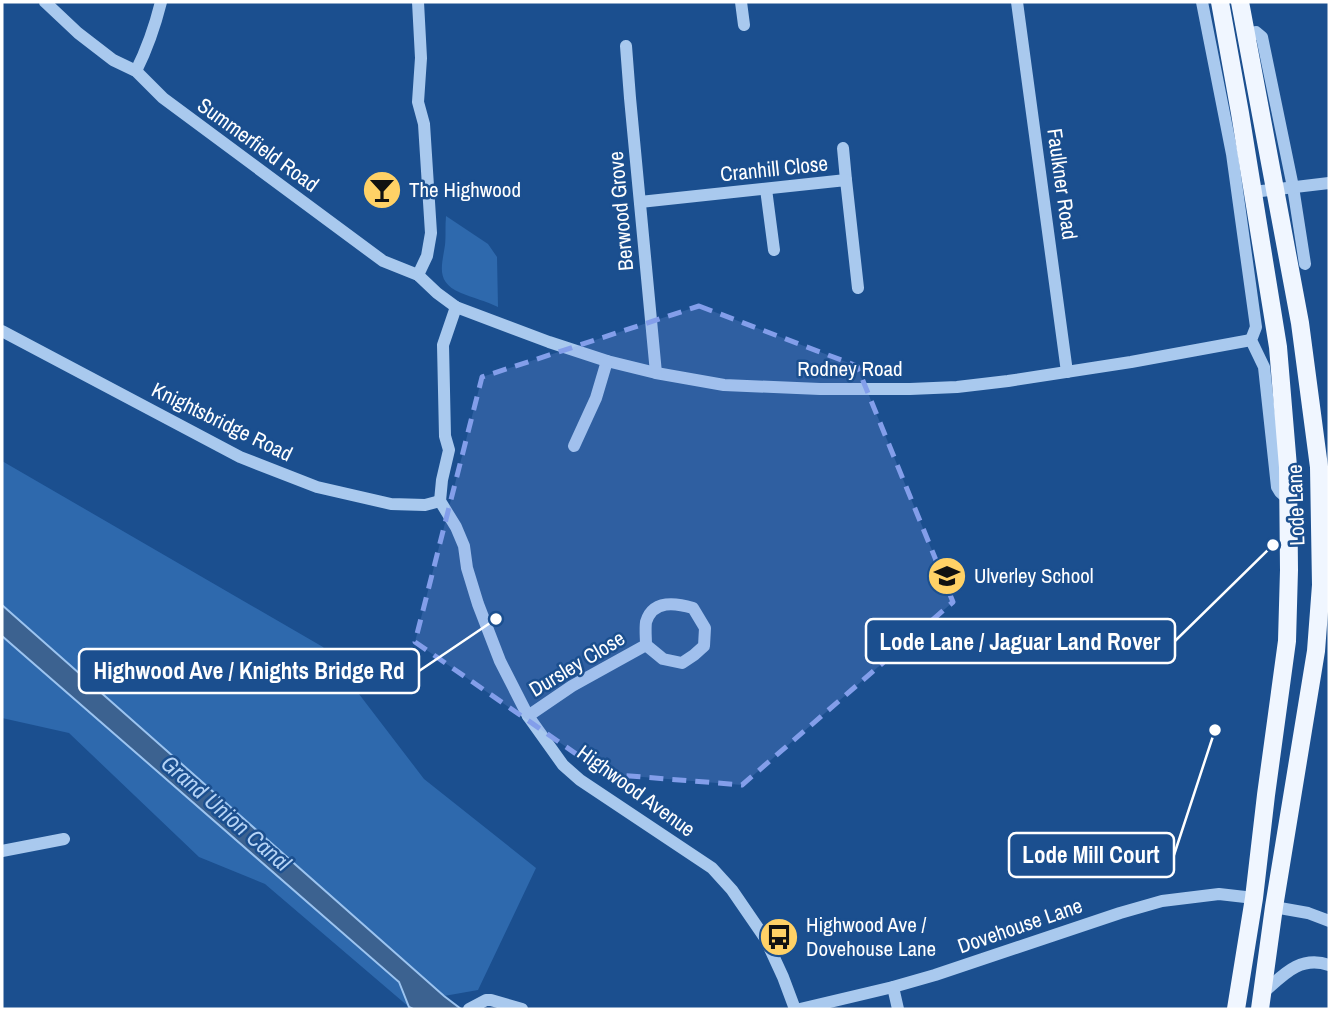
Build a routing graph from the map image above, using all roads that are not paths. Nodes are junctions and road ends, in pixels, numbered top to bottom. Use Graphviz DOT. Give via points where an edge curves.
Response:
graph roads {
  1 [pos="45,2"];
  2 [pos="161,2"];
  3 [pos="418,2"];
  4 [pos="756,2"];
  5 [pos="1017,2"];
  6 [pos="1202,2"];
  7 [pos="1220,2"];
  8 [pos="1240,2"];
  9 [pos="741,3"];
  10 [pos="744,25"];
  11 [pos="626,46"];
  12 [pos="136,71"];
  13 [pos="843,148"];
  14 [pos="846,180"];
  15 [pos="1329,183"];
  16 [pos="1284,188"];
  17 [pos="766,189"];
  18 [pos="1253,191"];
  19 [pos="640,202"];
  20 [pos="774,250"];
  21 [pos="1305,264"];
  22 [pos="418,275"];
  23 [pos="858,288"];
  24 [pos="456,307"];
  25 [pos="2,331"];
  26 [pos="1251,340"];
  27 [pos="607,361"];
  28 [pos="1067,372"];
  29 [pos="656,373"];
  30 [pos="574,446"];
  31 [pos="1289,499"];
  32 [pos="440,501"];
  33 [pos="646,645"];
  34 [pos="528,716"];
  35 [pos="64,839"];
  36 [pos="2,851"];
  37 [pos="1254,898"];
  38 [pos="1274,907"];
  39 [pos="1329,921"];
  40 [pos="1329,965"];
  41 [pos="893,987"];
  42 [pos="1262,1001"];
  43 [pos="469,1009"];
  44 [pos="522,1009"];
  45 [pos="797,1009"];
  46 [pos="898,1009"];
  47 [pos="1236,1009"];
  1 -- 12 [label="street, Summerfield Road" via="113,60"];
  2 -- 12 [label="street"];
  3 -- 22 [label="street" via="418,102 424,124 431,233"];
  4 -- 9 [label="street"];
  5 -- 28 [label="street, Faulkner Road"];
  6 -- 26 [label="street, Lode Lane" via="1232,154 1256,327"];
  7 -- 18 [label="main road, Lode Lane"];
  8 -- 16 [label="main road, Lode Lane"];
  9 -- 10 [label="street"];
  11 -- 19 [label="street, Berwood Grove"];
  12 -- 22 [label="street, Summerfield Road" via="163,99 383,261"];
  13 -- 14 [label="street"];
  14 -- 17 [label="street, Cranhill Close"];
  14 -- 23 [label="street, Cranhill Close"];
  15 -- 16 [label="street"];
  16 -- 18 [label="street"];
  16 -- 21 [label="street"];
  16 -- 38 [label="main road, Lode Lane" via="1319,467 1321,585 1316,651"];
  17 -- 19 [label="street, Cranhill Close"];
  17 -- 20 [label="street"];
  18 -- 31 [label="main road, Lode Lane" via="1278,347"];
  19 -- 29 [label="street, Berwood Grove"];
  22 -- 24 [label="street, Summerfield Road"];
  24 -- 27 [label="street, Rodney Road"];
  24 -- 32 [label="street" via="443,345 449,450"];
  25 -- 32 [label="street, Knightsbridge Road" via="240,457 304,482 391,504"];
  26 -- 28 [label="street, Rodney Road"];
  26 -- 31 [label="street, Lode Lane" via="1265,367 1277,487"];
  27 -- 29 [label="street, Rodney Road"];
  27 -- 30 [label="street"];
  28 -- 29 [label="street, Rodney Road" via="957,387 885,389 724,385"];
  31 -- 37 [label="main road, Lode Lane" via="1287,641"];
  32 -- 34 [label="street, Highwood Avenue" via="464,546 478,604"];
  33 -- 33 [label="street, Dursley Close" via="646,624 662,604 693,608 705,628 704,646 682,663 663,659"];
  33 -- 34 [label="street, Dursley Close"];
  34 -- 45 [label="street, Highwood Avenue" via="563,765 580,780 712,868 765,938"];
  35 -- 36 [label="street"];
  37 -- 38 [label="main road"];
  37 -- 41 [label="street, Dovehouse Lane" via="1219,894 1163,901"];
  37 -- 47 [label="main road, Lode Lane"];
  38 -- 39 [label="street"];
  38 -- 42 [label="main road, Lode Lane"];
  40 -- 42 [label="street" via="1318,961 1293,967"];
  41 -- 45 [label="street, Dovehouse Lane"];
  41 -- 46 [label="street"];
  43 -- 44 [label="street" via="486,1000"];
}
